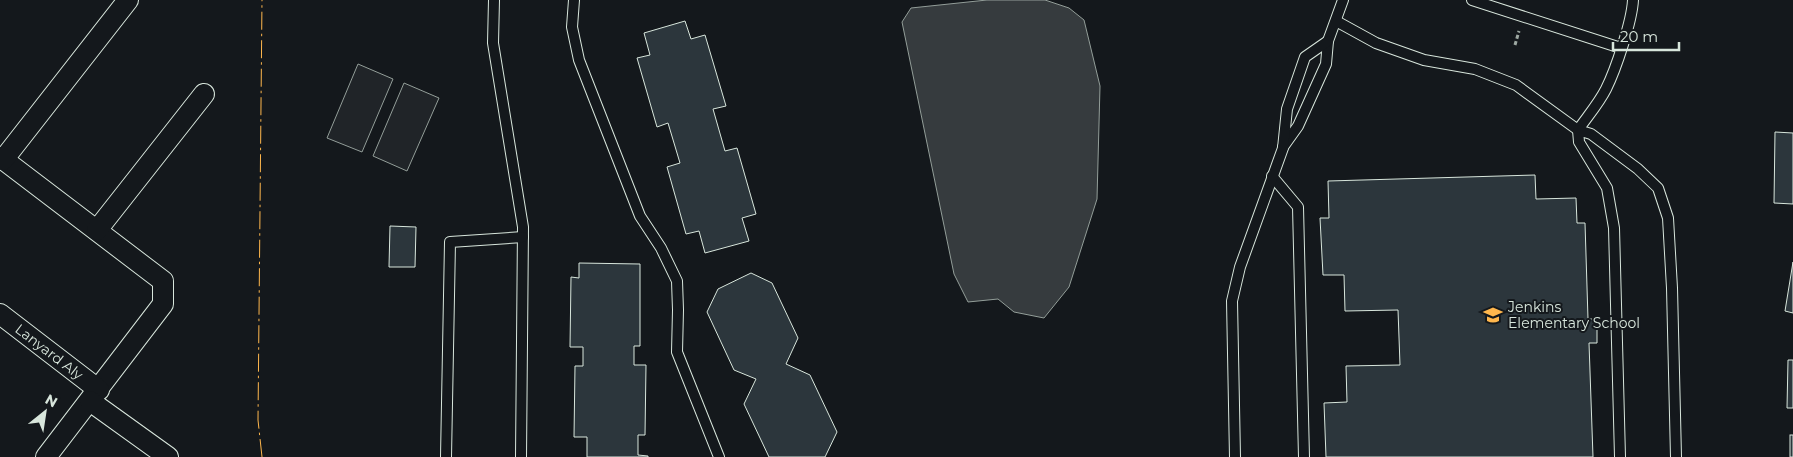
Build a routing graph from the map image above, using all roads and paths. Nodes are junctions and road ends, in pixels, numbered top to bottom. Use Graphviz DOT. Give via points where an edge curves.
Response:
graph roads {
  1 [pos="128,0"];
  2 [pos="494,0"];
  3 [pos="574,0"];
  4 [pos="1343,0"];
  5 [pos="1472,0"];
  6 [pos="1633,0"];
  7 [pos="1336,21"];
  8 [pos="1520,27"];
  9 [pos="1328,41"];
  10 [pos="1515,44"];
  11 [pos="1621,48"];
  12 [pos="204,94"];
  13 [pos="1578,130"];
  14 [pos="1282,148"];
  15 [pos="2,158"];
  16 [pos="1272,176"];
  17 [pos="97,230"];
  18 [pos="523,237"];
  19 [pos="0,314"];
  20 [pos="94,395"];
  21 [pos="46,457"];
  22 [pos="168,457"];
  23 [pos="446,457"];
  24 [pos="521,457"];
  25 [pos="719,457"];
  26 [pos="1235,457"];
  27 [pos="1304,457"];
  28 [pos="1620,457"];
  29 [pos="1676,457"];
  1 -- 15 [label="street"];
  2 -- 18 [label="lane" via="493,43"];
  3 -- 25 [label="lane" via="572,27 579,60 640,216 677,281 677,352"];
  4 -- 7 [label="lane"];
  5 -- 11 [label="lane"];
  6 -- 11 [label="lane"];
  7 -- 9 [label="lane"];
  7 -- 13 [label="lane" via="1376,43 1424,60 1475,69 1516,85"];
  8 -- 10 [label="path"];
  9 -- 14 [label="lane" via="1326,64 1298,126"];
  9 -- 14 [label="lane" via="1305,57 1287,109"];
  11 -- 13 [label="lane" via="1606,89"];
  12 -- 17 [label="street"];
  13 -- 28 [label="lane" via="1580,142 1607,188 1614,228"];
  13 -- 29 [label="lane" via="1591,134 1638,168 1658,188 1668,218"];
  14 -- 16 [label="lane"];
  15 -- 17 [label="street"];
  16 -- 26 [label="lane" via="1240,267 1232,301"];
  16 -- 27 [label="lane" via="1298,207"];
  17 -- 20 [label="street" via="163,281 163,304"];
  18 -- 23 [label="lane" via="450,242"];
  18 -- 24 [label="lane"];
  19 -- 20 [label="street, Lanyard Aly"];
  20 -- 21 [label="street"];
  20 -- 22 [label="street, Lanyard Aly"];
}
